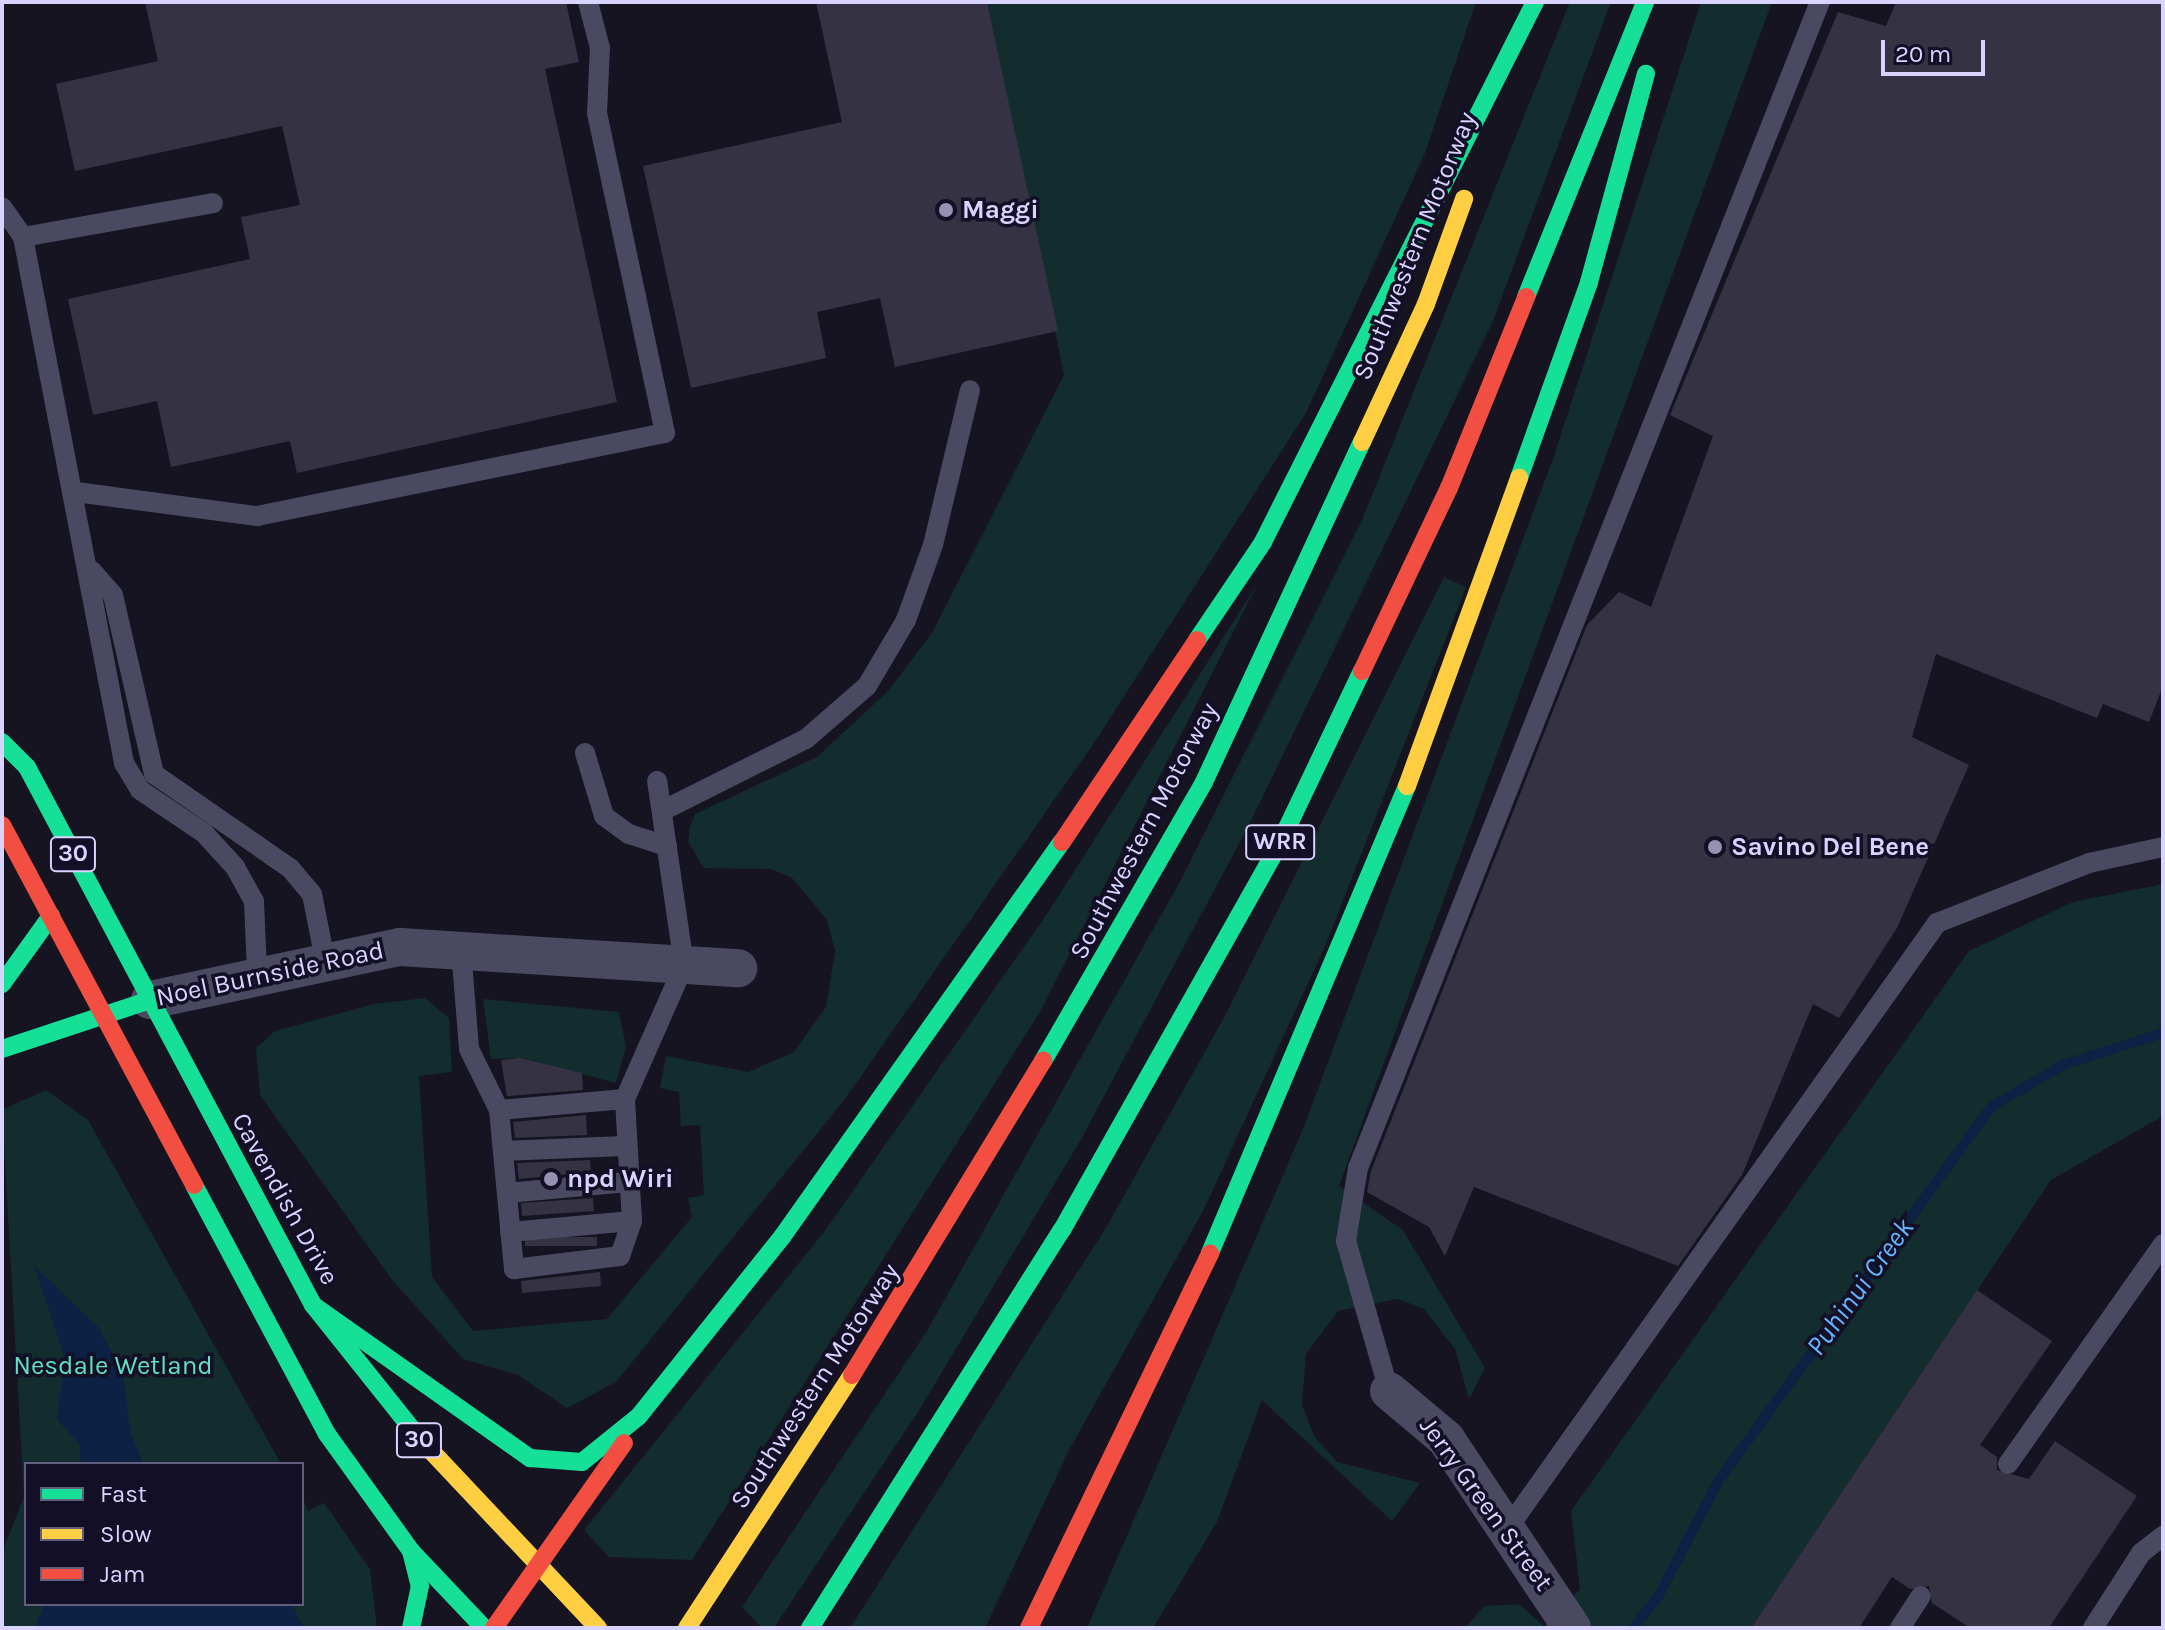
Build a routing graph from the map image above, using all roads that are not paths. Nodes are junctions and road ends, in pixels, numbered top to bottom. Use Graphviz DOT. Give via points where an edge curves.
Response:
graph roads {
  1 [pos="588,2"];
  2 [pos="1536,2"];
  3 [pos="1645,2"];
  4 [pos="1662,2"];
  5 [pos="1820,2"];
  6 [pos="213,203"];
  7 [pos="2,207"];
  8 [pos="23,237"];
  9 [pos="970,390"];
  10 [pos="76,492"];
  11 [pos="92,571"];
  12 [pos="2,742"];
  13 [pos="585,753"];
  14 [pos="657,781"];
  15 [pos="662,811"];
  16 [pos="2,825"];
  17 [pos="667,846"];
  18 [pos="2163,847"];
  19 [pos="51,916"];
  20 [pos="461,949"];
  21 [pos="325,960"];
  22 [pos="684,965"];
  23 [pos="738,968"];
  24 [pos="257,974"];
  25 [pos="2,984"];
  26 [pos="150,1000"];
  27 [pos="100,1014"];
  28 [pos="2,1049"];
  29 [pos="625,1099"];
  30 [pos="499,1110"];
  31 [pos="624,1146"];
  32 [pos="504,1151"];
  33 [pos="627,1182"];
  34 [pos="507,1193"];
  35 [pos="632,1221"];
  36 [pos="510,1232"];
  37 [pos="2163,1244"];
  38 [pos="313,1305"];
  39 [pos="1389,1391"];
  40 [pos="639,1416"];
  41 [pos="2008,1464"];
  42 [pos="1508,1528"];
  43 [pos="2163,1536"];
  44 [pos="1075,1543"];
  45 [pos="411,1551"];
  46 [pos="538,1564"];
  47 [pos="1072,1592"];
  48 [pos="1921,1596"];
  49 [pos="1566,1618"];
  50 [pos="411,1628"];
  51 [pos="484,1628"];
  52 [pos="494,1628"];
  53 [pos="598,1628"];
  54 [pos="687,1628"];
  55 [pos="810,1628"];
  56 [pos="1029,1628"];
  57 [pos="1900,1628"];
  58 [pos="2093,1628"];
  1 -- 10 [label="lane" via="600,48 597,113 665,433 257,516"];
  2 -- 40 [label="main road" via="1263,542 974,973 782,1237"];
  2 -- 54 [label="main road, Southwestern Motorway" via="1426,304 1204,782 931,1255"];
  3 -- 55 [label="main road, WRR" via="1449,488 1278,847 1062,1230"];
  4 -- 44 [label="main road" via="1589,282 1431,727 1251,1168"];
  5 -- 39 [label="lane" via="1358,1168 1346,1241"];
  6 -- 8 [label="lane"];
  7 -- 8 [label="lane"];
  8 -- 10 [label="lane"];
  9 -- 15 [label="lane" via="933,545 906,620 867,686 806,739"];
  10 -- 11 [label="lane"];
  11 -- 21 [label="lane" via="113,595 154,774 290,868 312,894"];
  11 -- 24 [label="lane" via="90,596 124,763 140,790 204,833 235,867 254,901"];
  12 -- 26 [label="main road, Cavendish Drive / 30" via="27,767"];
  13 -- 17 [label="lane" via="604,816 629,834"];
  14 -- 15 [label="lane"];
  15 -- 17 [label="lane"];
  16 -- 19 [label="main road, 30"];
  17 -- 22 [label="lane"];
  18 -- 42 [label="lane" via="2089,863 1937,923"];
  19 -- 25 [label="main road"];
  19 -- 27 [label="main road, 30"];
  20 -- 21 [label="street, Noel Burnside Road" via="400,947"];
  20 -- 22 [label="street, Noel Burnside Road"];
  20 -- 30 [label="lane" via="469,1049"];
  21 -- 24 [label="street, Noel Burnside Road"];
  22 -- 23 [label="street, Noel Burnside Road"];
  22 -- 29 [label="lane"];
  24 -- 26 [label="street, Noel Burnside Road"];
  26 -- 27 [label="main road, Noel Burnside Road"];
  26 -- 38 [label="main road, Cavendish Drive / 30"];
  27 -- 28 [label="main road, Noel Burnside Road"];
  27 -- 45 [label="main road, 30" via="327,1434"];
  29 -- 30 [label="lane"];
  29 -- 31 [label="lane"];
  30 -- 32 [label="lane"];
  31 -- 32 [label="lane"];
  31 -- 33 [label="lane"];
  32 -- 34 [label="lane"];
  33 -- 34 [label="lane"];
  33 -- 35 [label="lane"];
  34 -- 36 [label="lane"];
  35 -- 36 [label="lane"];
  35 -- 36 [label="lane" via="620,1256 514,1269"];
  37 -- 41 [label="lane"];
  38 -- 40 [label="main road" via="530,1458 582,1462"];
  38 -- 46 [label="main road, Cavendish Drive / 30" via="383,1400"];
  39 -- 42 [label="street, Jerry Green Street" via="1431,1421"];
  40 -- 46 [label="main road"];
  42 -- 49 [label="street, Jerry Green Street"];
  43 -- 58 [label="lane" via="2141,1553"];
  44 -- 47 [label="main road"];
  44 -- 56 [label="main road"];
  45 -- 50 [label="main road" via="420,1586"];
  45 -- 51 [label="main road, 30"];
  46 -- 52 [label="main road"];
  46 -- 53 [label="main road, Cavendish Drive"];
  48 -- 57 [label="lane"];
}
